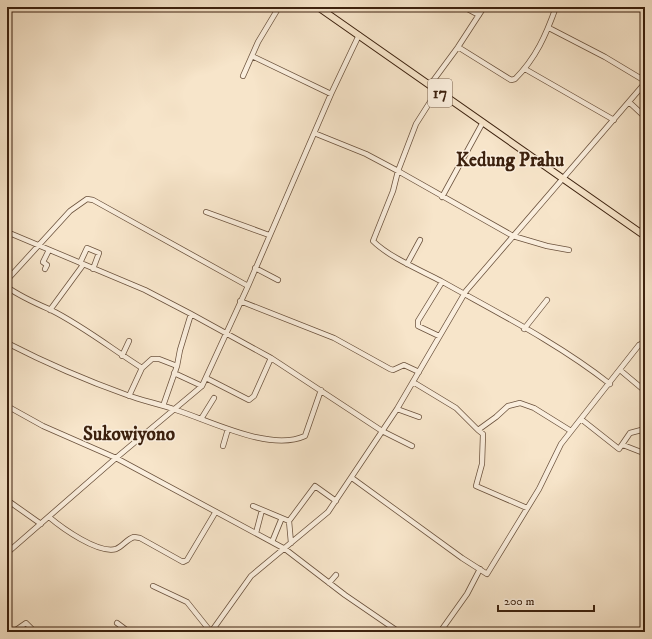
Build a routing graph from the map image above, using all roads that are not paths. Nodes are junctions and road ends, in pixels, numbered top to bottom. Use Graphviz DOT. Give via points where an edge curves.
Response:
graph roads {
  1 [pos="272,7"];
  2 [pos="318,7"];
  3 [pos="464,7"];
  4 [pos="484,7"];
  5 [pos="556,7"];
  6 [pos="278,9"];
  7 [pos="479,15"];
  8 [pos="549,28"];
  9 [pos="359,35"];
  10 [pos="458,47"];
  11 [pos="252,56"];
  12 [pos="525,69"];
  13 [pos="243,76"];
  14 [pos="645,82"];
  15 [pos="430,85"];
  16 [pos="437,91"];
  17 [pos="330,94"];
  18 [pos="629,102"];
  19 [pos="645,117"];
  20 [pos="614,120"];
  21 [pos="483,122"];
  22 [pos="314,133"];
  23 [pos="398,171"];
  24 [pos="563,178"];
  25 [pos="442,197"];
  26 [pos="206,212"];
  27 [pos="7,232"];
  28 [pos="269,235"];
  29 [pos="513,236"];
  30 [pos="645,236"];
  31 [pos="420,240"];
  32 [pos="38,245"];
  33 [pos="49,250"];
  34 [pos="569,250"];
  35 [pos="82,264"];
  36 [pos="407,264"];
  37 [pos="255,268"];
  38 [pos="45,269"];
  39 [pos="93,269"];
  40 [pos="7,280"];
  41 [pos="278,280"];
  42 [pos="442,282"];
  43 [pos="248,286"];
  44 [pos="7,288"];
  45 [pos="463,294"];
  46 [pos="547,300"];
  47 [pos="240,301"];
  48 [pos="50,310"];
  49 [pos="191,314"];
  50 [pos="524,329"];
  51 [pos="226,333"];
  52 [pos="439,336"];
  53 [pos="129,341"];
  54 [pos="645,342"];
  55 [pos="7,343"];
  56 [pos="122,356"];
  57 [pos="272,358"];
  58 [pos="177,366"];
  59 [pos="142,368"];
  60 [pos="620,370"];
  61 [pos="419,372"];
  62 [pos="174,373"];
  63 [pos="206,378"];
  64 [pos="413,382"];
  65 [pos="610,384"];
  66 [pos="202,386"];
  67 [pos="321,390"];
  68 [pos="645,391"];
  69 [pos="128,396"];
  70 [pos="214,398"];
  71 [pos="7,406"];
  72 [pos="163,406"];
  73 [pos="176,409"];
  74 [pos="397,409"];
  75 [pos="419,417"];
  76 [pos="201,419"];
  77 [pos="580,419"];
  78 [pos="228,429"];
  79 [pos="645,429"];
  80 [pos="478,430"];
  81 [pos="382,431"];
  82 [pos="571,431"];
  83 [pos="623,444"];
  84 [pos="223,446"];
  85 [pos="412,446"];
  86 [pos="641,452"];
  87 [pos="116,458"];
  88 [pos="352,478"];
  89 [pos="7,500"];
  90 [pos="336,501"];
  91 [pos="253,506"];
  92 [pos="527,508"];
  93 [pos="262,510"];
  94 [pos="215,512"];
  95 [pos="49,517"];
  96 [pos="281,520"];
  97 [pos="289,521"];
  98 [pos="41,524"];
  99 [pos="256,533"];
  100 [pos="272,542"];
  101 [pos="291,543"];
  102 [pos="285,549"];
  103 [pos="7,553"];
  104 [pos="480,569"];
  105 [pos="336,575"];
  106 [pos="329,583"];
  107 [pos="153,586"];
  108 [pos="117,623"];
  109 [pos="13,632"];
  110 [pos="35,632"];
  111 [pos="129,632"];
  112 [pos="211,632"];
  113 [pos="399,632"];
  114 [pos="440,632"];
  1 -- 6 [label="street"];
  2 -- 9 [label="highway, 17"];
  3 -- 7 [label="street"];
  4 -- 7 [label="street"];
  5 -- 8 [label="street"];
  6 -- 11 [label="street"];
  7 -- 10 [label="street"];
  8 -- 12 [label="street"];
  8 -- 14 [label="street" via="605,57"];
  9 -- 15 [label="highway, 17"];
  9 -- 17 [label="street"];
  10 -- 12 [label="street" via="511,80"];
  10 -- 15 [label="street"];
  11 -- 13 [label="street"];
  11 -- 17 [label="street"];
  12 -- 20 [label="street"];
  14 -- 18 [label="street"];
  15 -- 16 [label="highway, 17"];
  16 -- 21 [label="highway, 17"];
  16 -- 23 [label="street" via="416,124"];
  17 -- 22 [label="street"];
  18 -- 19 [label="street"];
  18 -- 20 [label="street"];
  20 -- 24 [label="street"];
  21 -- 24 [label="highway, 17"];
  21 -- 25 [label="street"];
  22 -- 23 [label="street" via="366,154"];
  22 -- 28 [label="street"];
  23 -- 25 [label="street"];
  23 -- 36 [label="street" via="393,191 372,239"];
  24 -- 29 [label="street"];
  24 -- 30 [label="highway, 17"];
  25 -- 29 [label="street"];
  26 -- 28 [label="street"];
  27 -- 32 [label="street"];
  28 -- 37 [label="street"];
  29 -- 34 [label="street"];
  29 -- 45 [label="street"];
  31 -- 36 [label="street"];
  32 -- 33 [label="street"];
  32 -- 40 [label="street"];
  32 -- 43 [label="street" via="70,211 90,199"];
  33 -- 35 [label="street"];
  33 -- 38 [label="street" via="42,262 47,265"];
  35 -- 39 [label="street"];
  35 -- 39 [label="street" via="87,248 90,247 99,252"];
  35 -- 48 [label="street"];
  36 -- 42 [label="street"];
  37 -- 41 [label="street"];
  37 -- 43 [label="street"];
  39 -- 49 [label="street" via="151,293"];
  42 -- 45 [label="street"];
  42 -- 52 [label="street" via="418,322 418,326"];
  43 -- 47 [label="street"];
  44 -- 48 [label="street"];
  45 -- 50 [label="street"];
  45 -- 52 [label="street"];
  46 -- 50 [label="street"];
  47 -- 51 [label="street"];
  47 -- 61 [label="street" via="334,338 390,369 404,365"];
  48 -- 56 [label="street"];
  49 -- 51 [label="street"];
  49 -- 58 [label="street"];
  50 -- 65 [label="street" via="582,363"];
  51 -- 57 [label="street"];
  51 -- 63 [label="street"];
  52 -- 61 [label="street"];
  53 -- 56 [label="street"];
  54 -- 60 [label="street" via="639,345"];
  55 -- 69 [label="street" via="70,374"];
  56 -- 59 [label="street"];
  57 -- 63 [label="street" via="254,396 249,400"];
  57 -- 67 [label="street"];
  58 -- 59 [label="street" via="152,359"];
  58 -- 62 [label="street"];
  59 -- 69 [label="street"];
  60 -- 65 [label="street"];
  60 -- 68 [label="street"];
  61 -- 64 [label="street"];
  62 -- 66 [label="street"];
  62 -- 72 [label="street"];
  63 -- 66 [label="street"];
  64 -- 74 [label="street"];
  64 -- 80 [label="street" via="456,408"];
  65 -- 77 [label="street"];
  66 -- 73 [label="street"];
  67 -- 78 [label="street" via="305,436 268,439"];
  67 -- 81 [label="street"];
  69 -- 72 [label="street"];
  70 -- 76 [label="street"];
  71 -- 87 [label="street" via="43,426"];
  72 -- 73 [label="street"];
  73 -- 76 [label="street"];
  73 -- 87 [label="street"];
  74 -- 75 [label="street"];
  74 -- 81 [label="street"];
  76 -- 78 [label="street"];
  77 -- 82 [label="street"];
  77 -- 83 [label="street" via="618,448"];
  78 -- 84 [label="street"];
  79 -- 83 [label="street" via="630,433"];
  80 -- 82 [label="street" via="508,406 520,403 534,408"];
  80 -- 92 [label="street" via="483,434 481,469 476,486"];
  81 -- 85 [label="street"];
  81 -- 88 [label="street"];
  82 -- 92 [label="street" via="561,444"];
  83 -- 86 [label="street"];
  87 -- 94 [label="street"];
  87 -- 95 [label="street"];
  88 -- 90 [label="street"];
  88 -- 104 [label="street"];
  89 -- 98 [label="street"];
  90 -- 97 [label="street" via="315,486"];
  90 -- 101 [label="street" via="323,518"];
  91 -- 93 [label="street"];
  92 -- 104 [label="street" via="487,574"];
  93 -- 96 [label="street"];
  93 -- 99 [label="street"];
  94 -- 95 [label="street" via="187,560 182,562 140,538 134,537 115,549 100,547 65,530"];
  94 -- 99 [label="street"];
  95 -- 98 [label="street"];
  96 -- 97 [label="street"];
  96 -- 100 [label="street"];
  97 -- 101 [label="street"];
  98 -- 103 [label="street"];
  99 -- 100 [label="street"];
  100 -- 102 [label="street"];
  101 -- 102 [label="street"];
  102 -- 106 [label="street"];
  102 -- 112 [label="street" via="251,576"];
  104 -- 114 [label="street" via="467,594"];
  105 -- 106 [label="street"];
  106 -- 113 [label="street"];
  107 -- 112 [label="street" via="187,602"];
  108 -- 111 [label="street"];
  109 -- 110 [label="street" via="26,623"];
}
